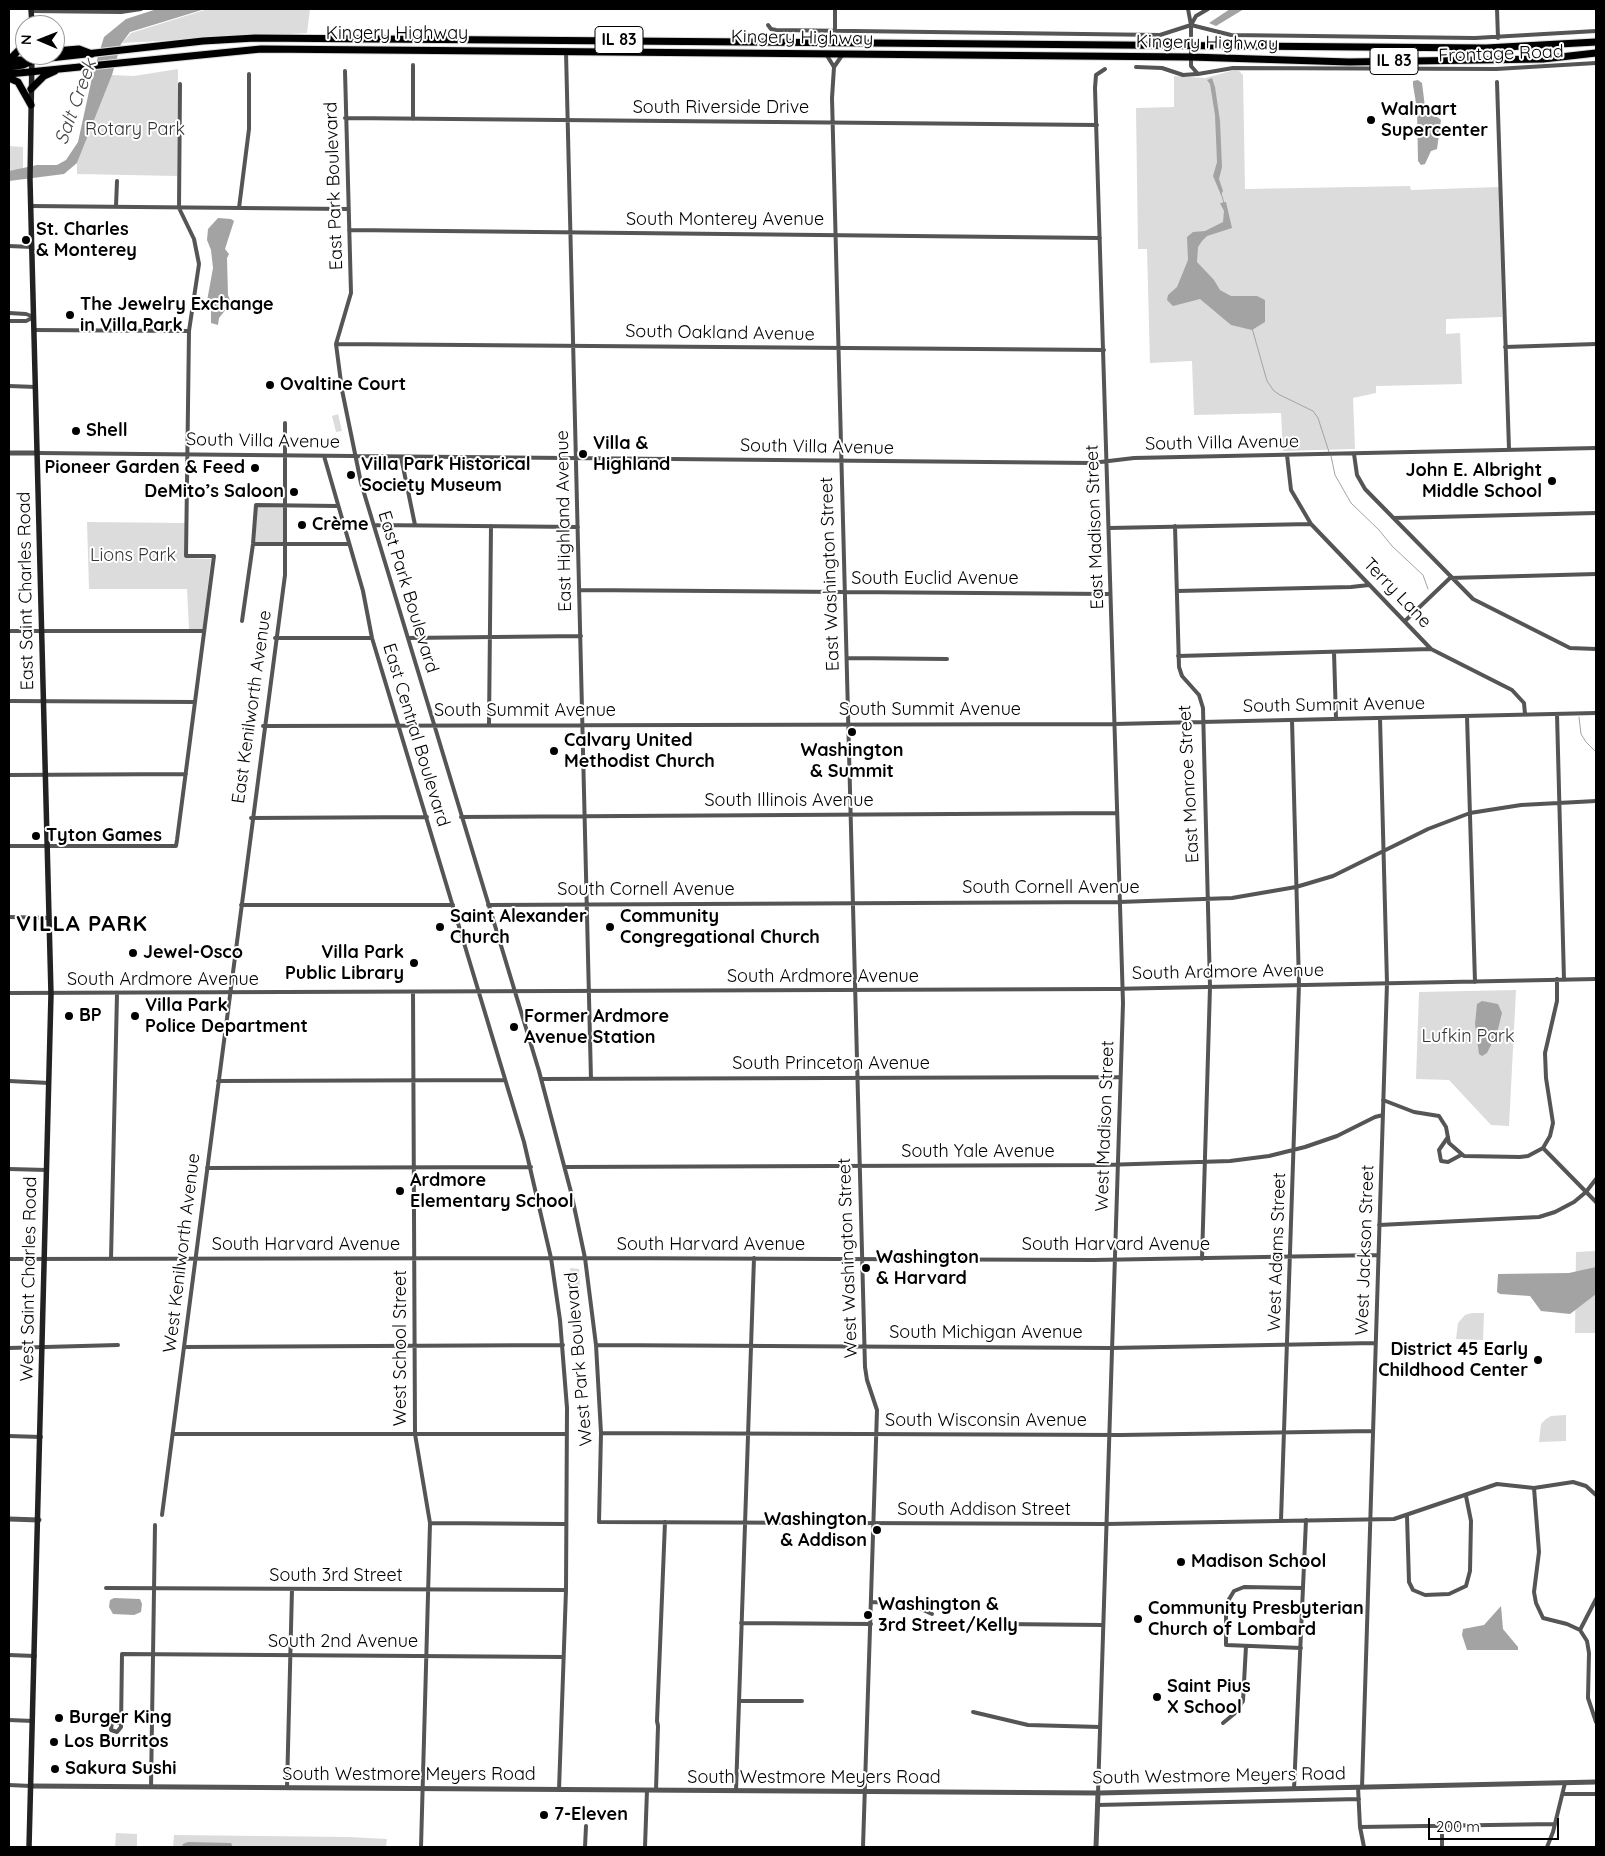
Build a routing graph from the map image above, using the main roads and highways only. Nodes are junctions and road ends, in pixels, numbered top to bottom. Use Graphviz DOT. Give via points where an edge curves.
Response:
graph roads {
  1 [pos="1596,42"];
  2 [pos="65,50"];
  3 [pos="1596,53"];
  4 [pos="95,54"];
  5 [pos="65,56"];
  6 [pos="23,65"];
  7 [pos="32,65"];
  8 [pos="9,67"];
  9 [pos="60,69"];
  10 [pos="32,71"];
  11 [pos="9,74"];
  12 [pos="9,78"];
  13 [pos="31,89"];
  14 [pos="31,105"];
  15 [pos="50,994"];
  16 [pos="29,1847"];
  1 -- 4 [label="highway, Kingery Highway / IL 83" via="1486,48 256,38"];
  2 -- 4 [label="highway" via="82,49"];
  3 -- 9 [label="highway, Kingery Highway / IL 83" via="1543,58 1349,62 1191,57 261,49"];
  4 -- 5 [label="highway, Kingery Highway / IL 83"];
  6 -- 8 [label="highway"];
  7 -- 10 [label="main road"];
  9 -- 10 [label="highway, Kingery Highway / IL 83"];
  9 -- 13 [label="highway" via="44,76"];
  10 -- 11 [label="highway, Kingery Highway / IL 83"];
  10 -- 13 [label="main road"];
  12 -- 14 [label="highway" via="18,82"];
  13 -- 14 [label="main road"];
  14 -- 15 [label="main road, East Saint Charles Road" via="30,180"];
  15 -- 16 [label="main road, West Saint Charles Road"];
}
